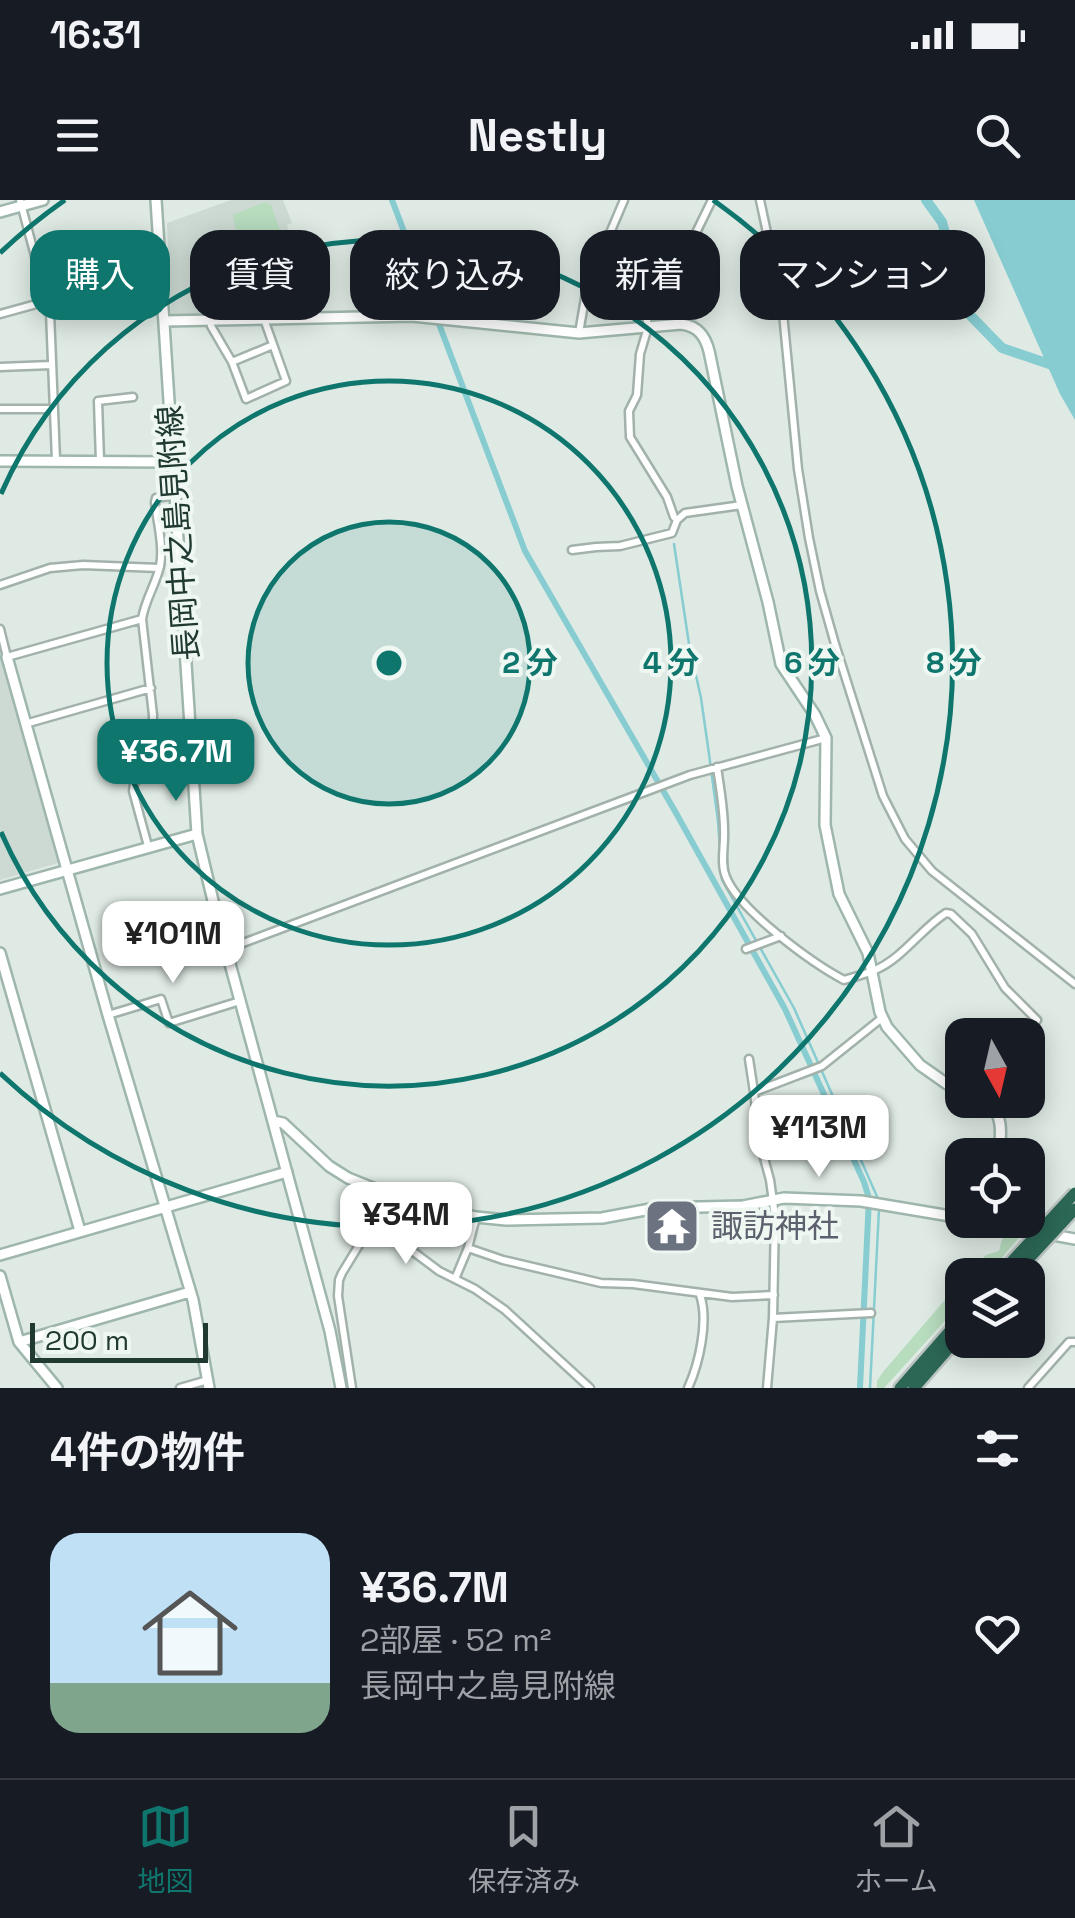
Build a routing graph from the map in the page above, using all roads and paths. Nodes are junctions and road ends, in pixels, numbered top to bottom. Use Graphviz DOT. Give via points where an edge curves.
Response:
graph roads {
  1 [pos="43,200"];
  2 [pos="156,200"];
  3 [pos="624,200"];
  4 [pos="712,200"];
  5 [pos="760,200"];
  6 [pos="20,203"];
  7 [pos="0,212"];
  8 [pos="30,241"];
  9 [pos="0,300"];
  10 [pos="30,305"];
  11 [pos="2,313"];
  12 [pos="330,317"];
  13 [pos="50,320"];
  14 [pos="210,320"];
  15 [pos="264,320"];
  16 [pos="164,321"];
  17 [pos="648,327"];
  18 [pos="579,333"];
  19 [pos="273,345"];
  20 [pos="232,362"];
  21 [pos="51,364"];
  22 [pos="0,367"];
  23 [pos="132,398"];
  24 [pos="0,409"];
  25 [pos="53,409"];
  26 [pos="56,460"];
  27 [pos="0,461"];
  28 [pos="100,462"];
  29 [pos="172,462"];
  30 [pos="175,495"];
  31 [pos="742,506"];
  32 [pos="678,520"];
  33 [pos="572,550"];
  34 [pos="179,553"];
  35 [pos="161,555"];
  36 [pos="160,568"];
  37 [pos="0,584"];
  38 [pos="142,619"];
  39 [pos="0,628"];
  40 [pos="6,658"];
  41 [pos="151,688"];
  42 [pos="25,724"];
  43 [pos="826,738"];
  44 [pos="717,767"];
  45 [pos="198,834"];
  46 [pos="148,846"];
  47 [pos="66,870"];
  48 [pos="0,889"];
  49 [pos="781,936"];
  50 [pos="746,949"];
  51 [pos="226,950"];
  52 [pos="0,953"];
  53 [pos="872,972"];
  54 [pos="1075,984"];
  55 [pos="240,1001"];
  56 [pos="108,1015"];
  57 [pos="882,1018"];
  58 [pos="1035,1018"];
  59 [pos="749,1059"];
  60 [pos="945,1083"];
  61 [pos="754,1092"];
  62 [pos="273,1121"];
  63 [pos="287,1172"];
  64 [pos="372,1188"];
  65 [pos="1075,1193"];
  66 [pos="773,1200"];
  67 [pos="166,1207"];
  68 [pos="1075,1209"];
  69 [pos="945,1215"];
  70 [pos="476,1217"];
  71 [pos="370,1226"];
  72 [pos="80,1231"];
  73 [pos="1045,1233"];
  74 [pos="1075,1239"];
  75 [pos="468,1248"];
  76 [pos="0,1254"];
  77 [pos="1023,1258"];
  78 [pos="1025,1258"];
  79 [pos="0,1276"];
  80 [pos="454,1279"];
  81 [pos="190,1292"];
  82 [pos="700,1294"];
  83 [pos="774,1295"];
  84 [pos="872,1313"];
  85 [pos="773,1318"];
  86 [pos="945,1336"];
  87 [pos="18,1342"];
  88 [pos="1075,1342"];
  89 [pos="945,1352"];
  90 [pos="208,1384"];
  91 [pos="57,1388"];
  92 [pos="180,1388"];
  93 [pos="340,1388"];
  94 [pos="352,1388"];
  95 [pos="590,1388"];
  96 [pos="688,1388"];
  97 [pos="767,1388"];
  98 [pos="900,1388"];
  99 [pos="914,1388"];
  100 [pos="1028,1388"];
  1 -- 6 [label="street"];
  2 -- 16 [label="street, 長岡中之島見附線"];
  3 -- 18 [label="street" via="587,287"];
  4 -- 17 [label="street" via="691,243 652,285"];
  5 -- 54 [label="street" via="782,302 809,538 882,796 932,871"];
  6 -- 7 [label="street"];
  6 -- 8 [label="street"];
  9 -- 11 [label="street"];
  10 -- 11 [label="street"];
  12 -- 18 [label="street" via="412,316"];
  13 -- 21 [label="street"];
  14 -- 16 [label="street"];
  14 -- 20 [label="street"];
  15 -- 19 [label="street"];
  16 -- 29 [label="street, 長岡中之島見附線"];
  17 -- 18 [label="street"];
  17 -- 31 [label="street" via="688,324 706,342"];
  17 -- 32 [label="street" via="629,411 630,436"];
  19 -- 20 [label="street"];
  19 -- 20 [label="street" via="286,380 246,399"];
  21 -- 22 [label="street"];
  21 -- 25 [label="street"];
  23 -- 28 [label="street" via="98,400"];
  24 -- 25 [label="street"];
  25 -- 26 [label="street"];
  26 -- 27 [label="street"];
  26 -- 28 [label="street"];
  28 -- 29 [label="street"];
  29 -- 30 [label="street, 長岡中之島見附線"];
  30 -- 34 [label="street, 長岡中之島見附線"];
  30 -- 35 [label="street" via="155,502"];
  31 -- 32 [label="street" via="685,512"];
  31 -- 43 [label="street" via="781,664"];
  32 -- 33 [label="street" via="672,533"];
  34 -- 35 [label="street"];
  34 -- 45 [label="street, 長岡中之島見附線"];
  35 -- 36 [label="street"];
  36 -- 37 [label="street" via="83,564"];
  36 -- 38 [label="street"];
  38 -- 40 [label="street"];
  38 -- 41 [label="street"];
  39 -- 40 [label="street"];
  40 -- 42 [label="street"];
  41 -- 42 [label="street"];
  41 -- 46 [label="street" via="152,756 133,791"];
  42 -- 47 [label="street"];
  43 -- 44 [label="street"];
  43 -- 53 [label="street" via="825,825 840,894"];
  44 -- 49 [label="street" via="726,878 738,898"];
  44 -- 51 [label="street"];
  45 -- 46 [label="street"];
  45 -- 51 [label="street, 長岡中之島見附線"];
  46 -- 47 [label="street"];
  47 -- 48 [label="street"];
  47 -- 56 [label="street"];
  49 -- 50 [label="street"];
  49 -- 53 [label="street" via="844,980"];
  51 -- 55 [label="street, 長岡中之島見附線"];
  52 -- 72 [label="street"];
  53 -- 57 [label="street"];
  53 -- 58 [label="street" via="950,914"];
  55 -- 56 [label="street" via="169,1023 161,999"];
  55 -- 62 [label="street, 長岡中之島見附線"];
  56 -- 67 [label="street"];
  57 -- 60 [label="street" via="920,1065"];
  57 -- 61 [label="street" via="822,1066"];
  59 -- 61 [label="street"];
  61 -- 66 [label="street"];
  62 -- 63 [label="street, 長岡中之島見附線"];
  62 -- 64 [label="street" via="328,1166"];
  63 -- 67 [label="street"];
  63 -- 93 [label="street, 長岡中之島見附線"];
  64 -- 70 [label="street"];
  64 -- 71 [label="street"];
  65 -- 77 [label="highway, bridge"];
  66 -- 69 [label="street" via="871,1202"];
  66 -- 70 [label="street" via="602,1218"];
  66 -- 83 [label="street"];
  67 -- 72 [label="street"];
  67 -- 81 [label="street"];
  68 -- 78 [label="highway, bridge"];
  70 -- 75 [label="street"];
  71 -- 80 [label="street"];
  71 -- 94 [label="street" via="339,1280"];
  72 -- 76 [label="street"];
  73 -- 74 [label="street"];
  75 -- 80 [label="street"];
  75 -- 82 [label="street" via="601,1282"];
  79 -- 87 [label="street"];
  80 -- 95 [label="street" via="505,1310"];
  81 -- 87 [label="street"];
  81 -- 90 [label="street"];
  82 -- 83 [label="street"];
  82 -- 96 [label="street" via="700,1349"];
  83 -- 85 [label="street"];
  84 -- 85 [label="street"];
  85 -- 97 [label="street"];
  86 -- 98 [label="highway"];
  87 -- 91 [label="street"];
  88 -- 100 [label="street"];
  89 -- 99 [label="highway"];
  90 -- 92 [label="street"];
}
